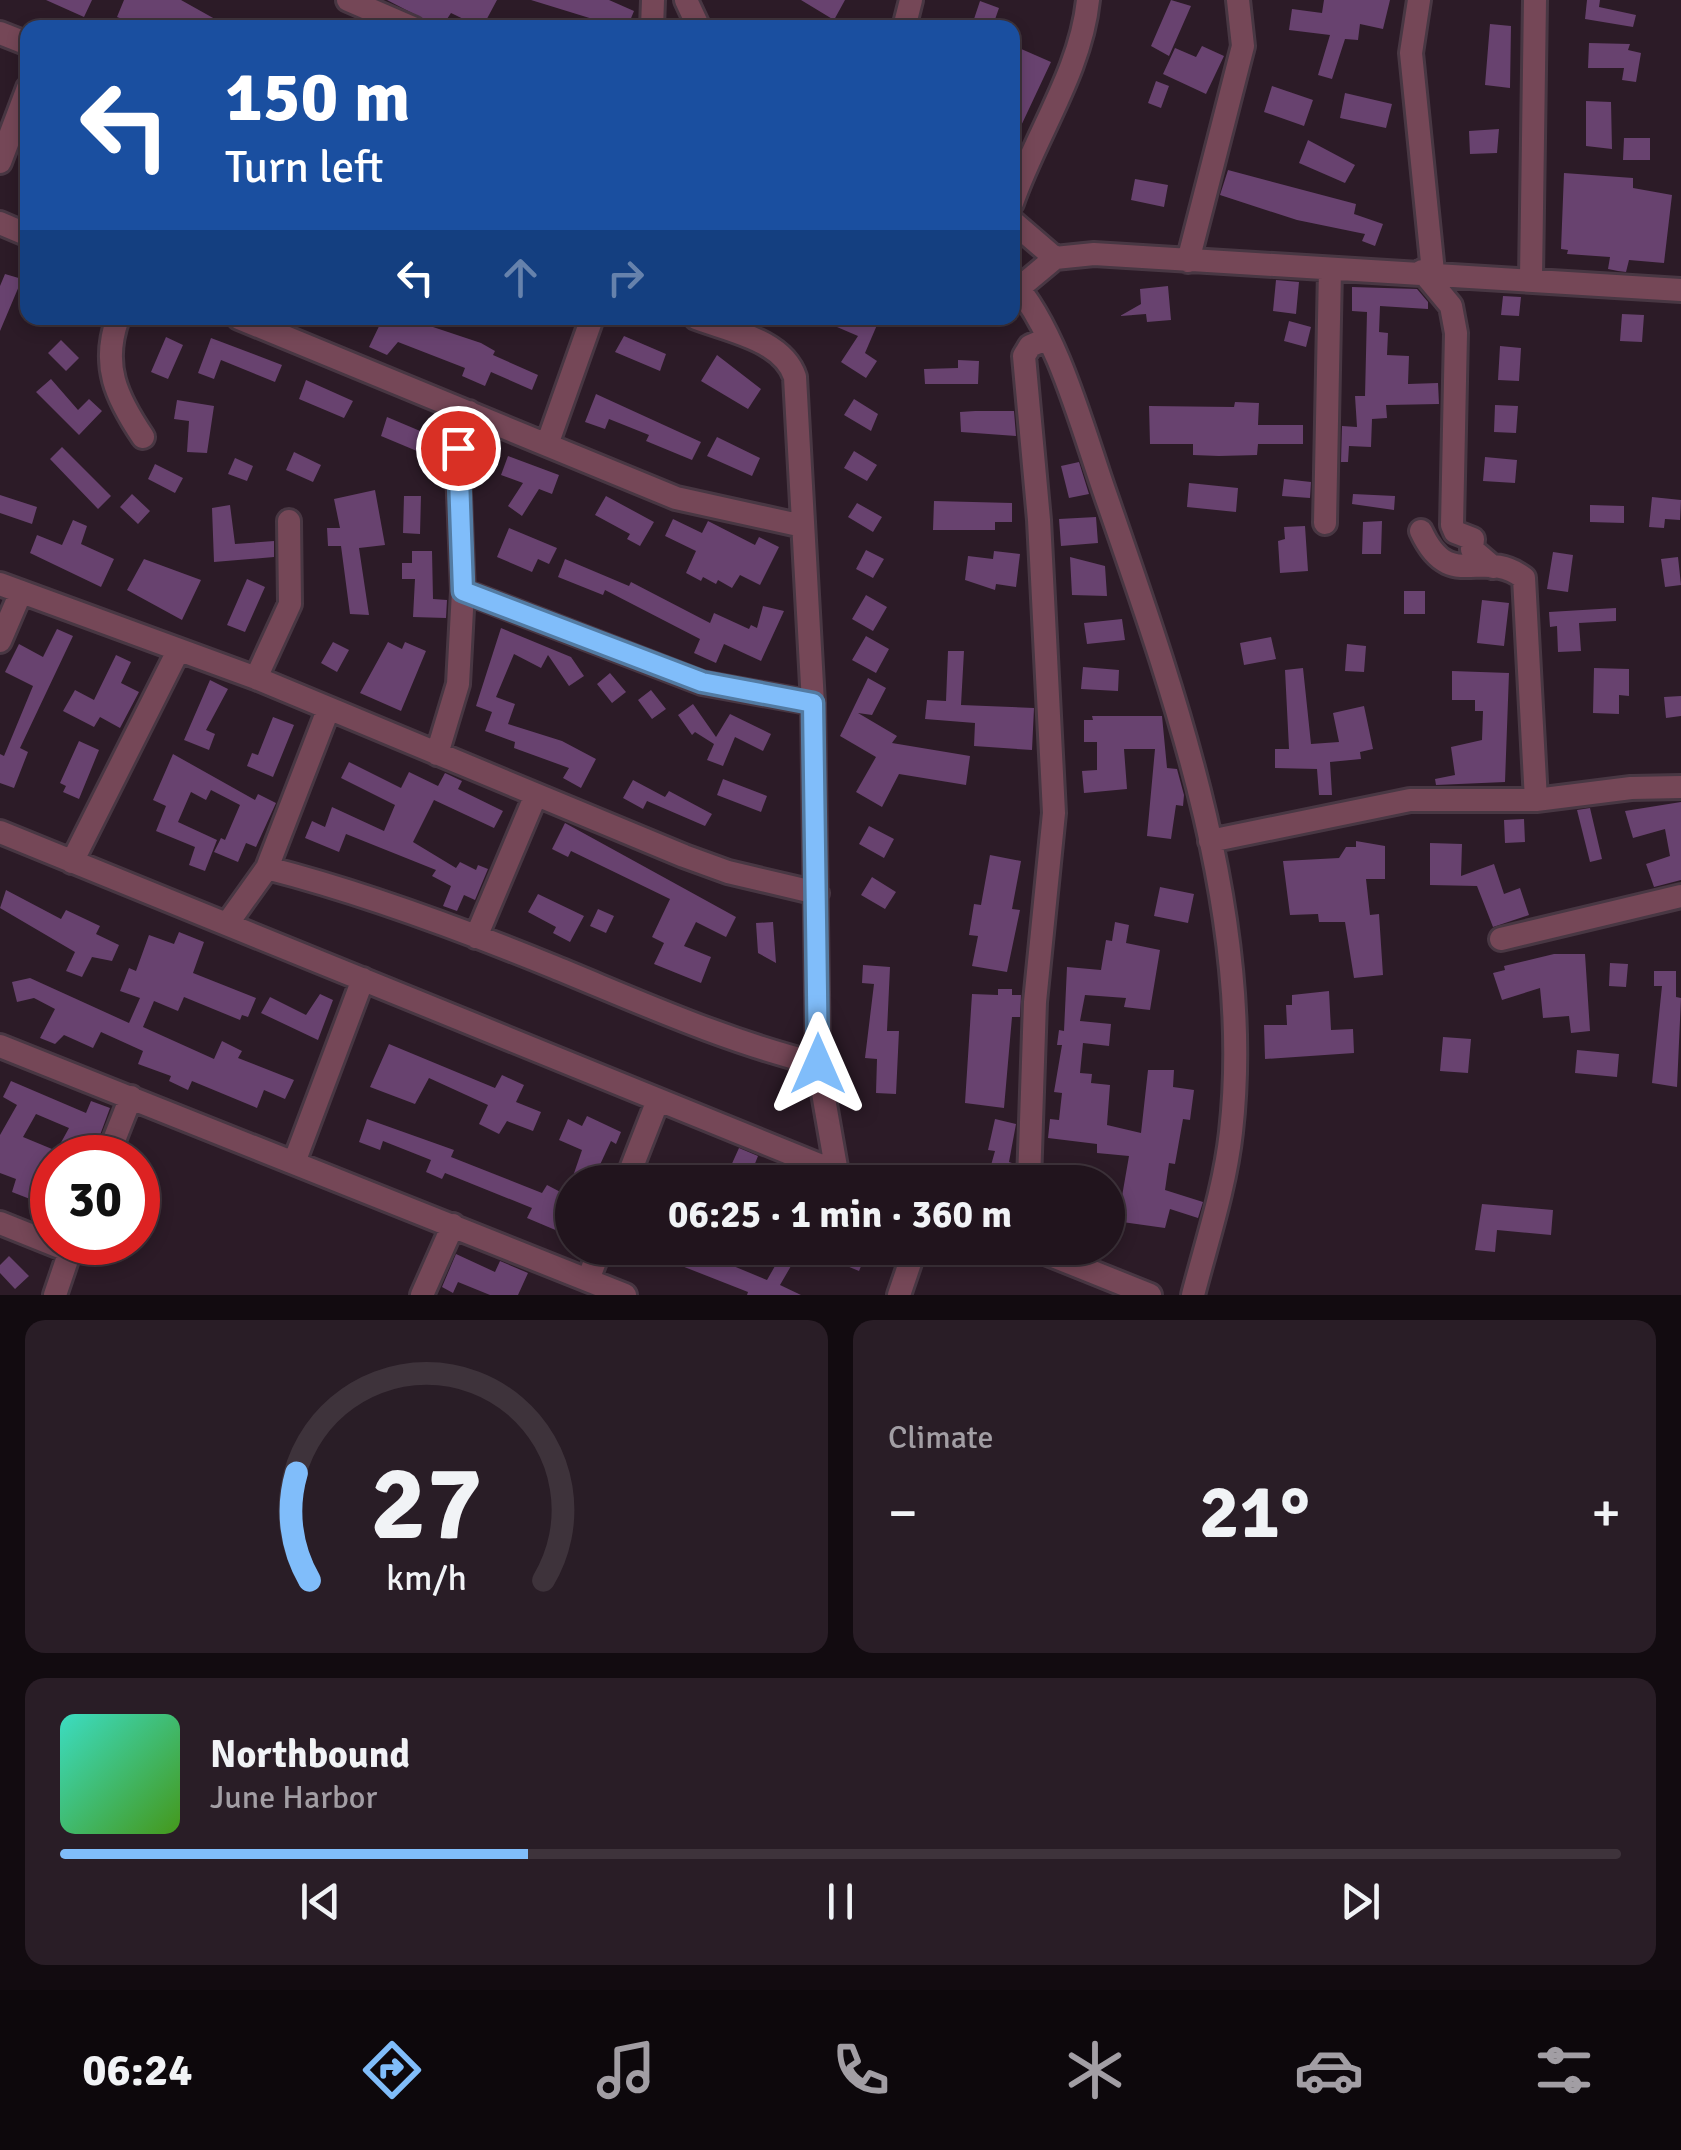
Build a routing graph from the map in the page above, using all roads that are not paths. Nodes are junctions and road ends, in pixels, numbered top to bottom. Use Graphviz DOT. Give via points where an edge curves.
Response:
graph roads {
  1 [pos="348,0"];
  2 [pos="1088,0"];
  3 [pos="1238,0"];
  4 [pos="1419,0"];
  5 [pos="1535,0"];
  6 [pos="394,20"];
  7 [pos="20,109"];
  8 [pos="0,162"];
  9 [pos="1020,180"];
  10 [pos="1020,228"];
  11 [pos="1055,258"];
  12 [pos="1188,261"];
  13 [pos="1330,269"];
  14 [pos="1428,272"];
  15 [pos="1531,278"];
  16 [pos="1020,282"];
  17 [pos="1681,290"];
  18 [pos="1020,292"];
  19 [pos="115,325"];
  20 [pos="276,325"];
  21 [pos="590,325"];
  22 [pos="714,325"];
  23 [pos="1046,339"];
  24 [pos="469,412"];
  25 [pos="143,437"];
  26 [pos="548,442"];
  27 [pos="290,521"];
  28 [pos="1325,523"];
  29 [pos="803,526"];
  30 [pos="1422,531"];
  31 [pos="1493,567"];
  32 [pos="11,588"];
  33 [pos="463,591"];
  34 [pos="0,641"];
  35 [pos="178,651"];
  36 [pos="256,678"];
  37 [pos="813,703"];
  38 [pos="328,710"];
  39 [pos="437,754"];
  40 [pos="1681,787"];
  41 [pos="535,797"];
  42 [pos="1536,800"];
  43 [pos="0,832"];
  44 [pos="1210,841"];
  45 [pos="72,862"];
  46 [pos="267,868"];
  47 [pos="817,892"];
  48 [pos="1681,896"];
  49 [pos="228,924"];
  50 [pos="476,937"];
  51 [pos="1500,939"];
  52 [pos="364,979"];
  53 [pos="0,1046"];
  54 [pos="818,1064"];
  55 [pos="130,1098"];
  56 [pos="658,1100"];
  57 [pos="116,1135"];
  58 [pos="295,1160"];
  59 [pos="633,1165"];
  60 [pos="817,1165"];
  61 [pos="836,1165"];
  62 [pos="1030,1165"];
  63 [pos="0,1223"];
  64 [pos="453,1224"];
  65 [pos="30,1233"];
  66 [pos="66,1265"];
  67 [pos="594,1265"];
  68 [pos="909,1265"];
  69 [pos="1075,1265"];
  70 [pos="588,1280"];
  71 [pos="55,1295"];
  72 [pos="422,1295"];
  73 [pos="626,1295"];
  74 [pos="899,1295"];
  75 [pos="1150,1295"];
  76 [pos="1193,1295"];
  1 -- 6 [label="street"];
  2 -- 9 [label="street" via="1071,67"];
  3 -- 12 [label="street" via="1243,46"];
  4 -- 14 [label="street" via="1411,53"];
  5 -- 15 [label="street"];
  7 -- 8 [label="street"];
  10 -- 11 [label="street"];
  11 -- 12 [label="street"];
  11 -- 16 [label="street"];
  12 -- 13 [label="street"];
  13 -- 14 [label="street"];
  13 -- 28 [label="street"];
  14 -- 15 [label="street"];
  14 -- 31 [label="street" via="1451,306 1456,333 1452,525"];
  15 -- 17 [label="street"];
  18 -- 23 [label="street"];
  19 -- 25 [label="street" via="109,371"];
  20 -- 24 [label="street"];
  21 -- 26 [label="street"];
  22 -- 29 [label="street" via="789,359"];
  23 -- 44 [label="street" via="1134,576 1202,790"];
  23 -- 62 [label="street" via="1024,356 1054,813 1035,1002"];
  24 -- 26 [label="street"];
  24 -- 33 [label="street" via="458,448"];
  26 -- 29 [label="street" via="676,498"];
  27 -- 36 [label="street" via="290,604"];
  29 -- 37 [label="street"];
  30 -- 31 [label="street" via="1438,560"];
  31 -- 42 [label="street" via="1524,578"];
  32 -- 34 [label="street"];
  32 -- 35 [label="street"];
  33 -- 37 [label="street" via="702,682"];
  33 -- 39 [label="street" via="458,684"];
  35 -- 36 [label="street"];
  35 -- 45 [label="street"];
  36 -- 38 [label="street"];
  37 -- 47 [label="street"];
  38 -- 39 [label="street"];
  38 -- 46 [label="street"];
  39 -- 41 [label="street"];
  40 -- 42 [label="street"];
  41 -- 47 [label="street" via="728,872"];
  41 -- 50 [label="street"];
  42 -- 44 [label="street" via="1410,800"];
  43 -- 45 [label="street"];
  44 -- 76 [label="street" via="1234,999 1232,1128"];
  45 -- 49 [label="street"];
  46 -- 49 [label="street"];
  46 -- 50 [label="street"];
  47 -- 54 [label="street"];
  48 -- 51 [label="street"];
  49 -- 52 [label="street"];
  50 -- 54 [label="street" via="699,1030"];
  52 -- 56 [label="street"];
  52 -- 58 [label="street"];
  53 -- 55 [label="street"];
  54 -- 61 [label="street"];
  55 -- 57 [label="street"];
  55 -- 58 [label="street"];
  56 -- 59 [label="street"];
  56 -- 60 [label="street"];
  58 -- 64 [label="street"];
  63 -- 65 [label="street"];
  64 -- 70 [label="street"];
  64 -- 72 [label="street"];
  66 -- 71 [label="street"];
  67 -- 70 [label="street"];
  68 -- 74 [label="street"];
  69 -- 75 [label="street"];
  70 -- 73 [label="street"];
}
